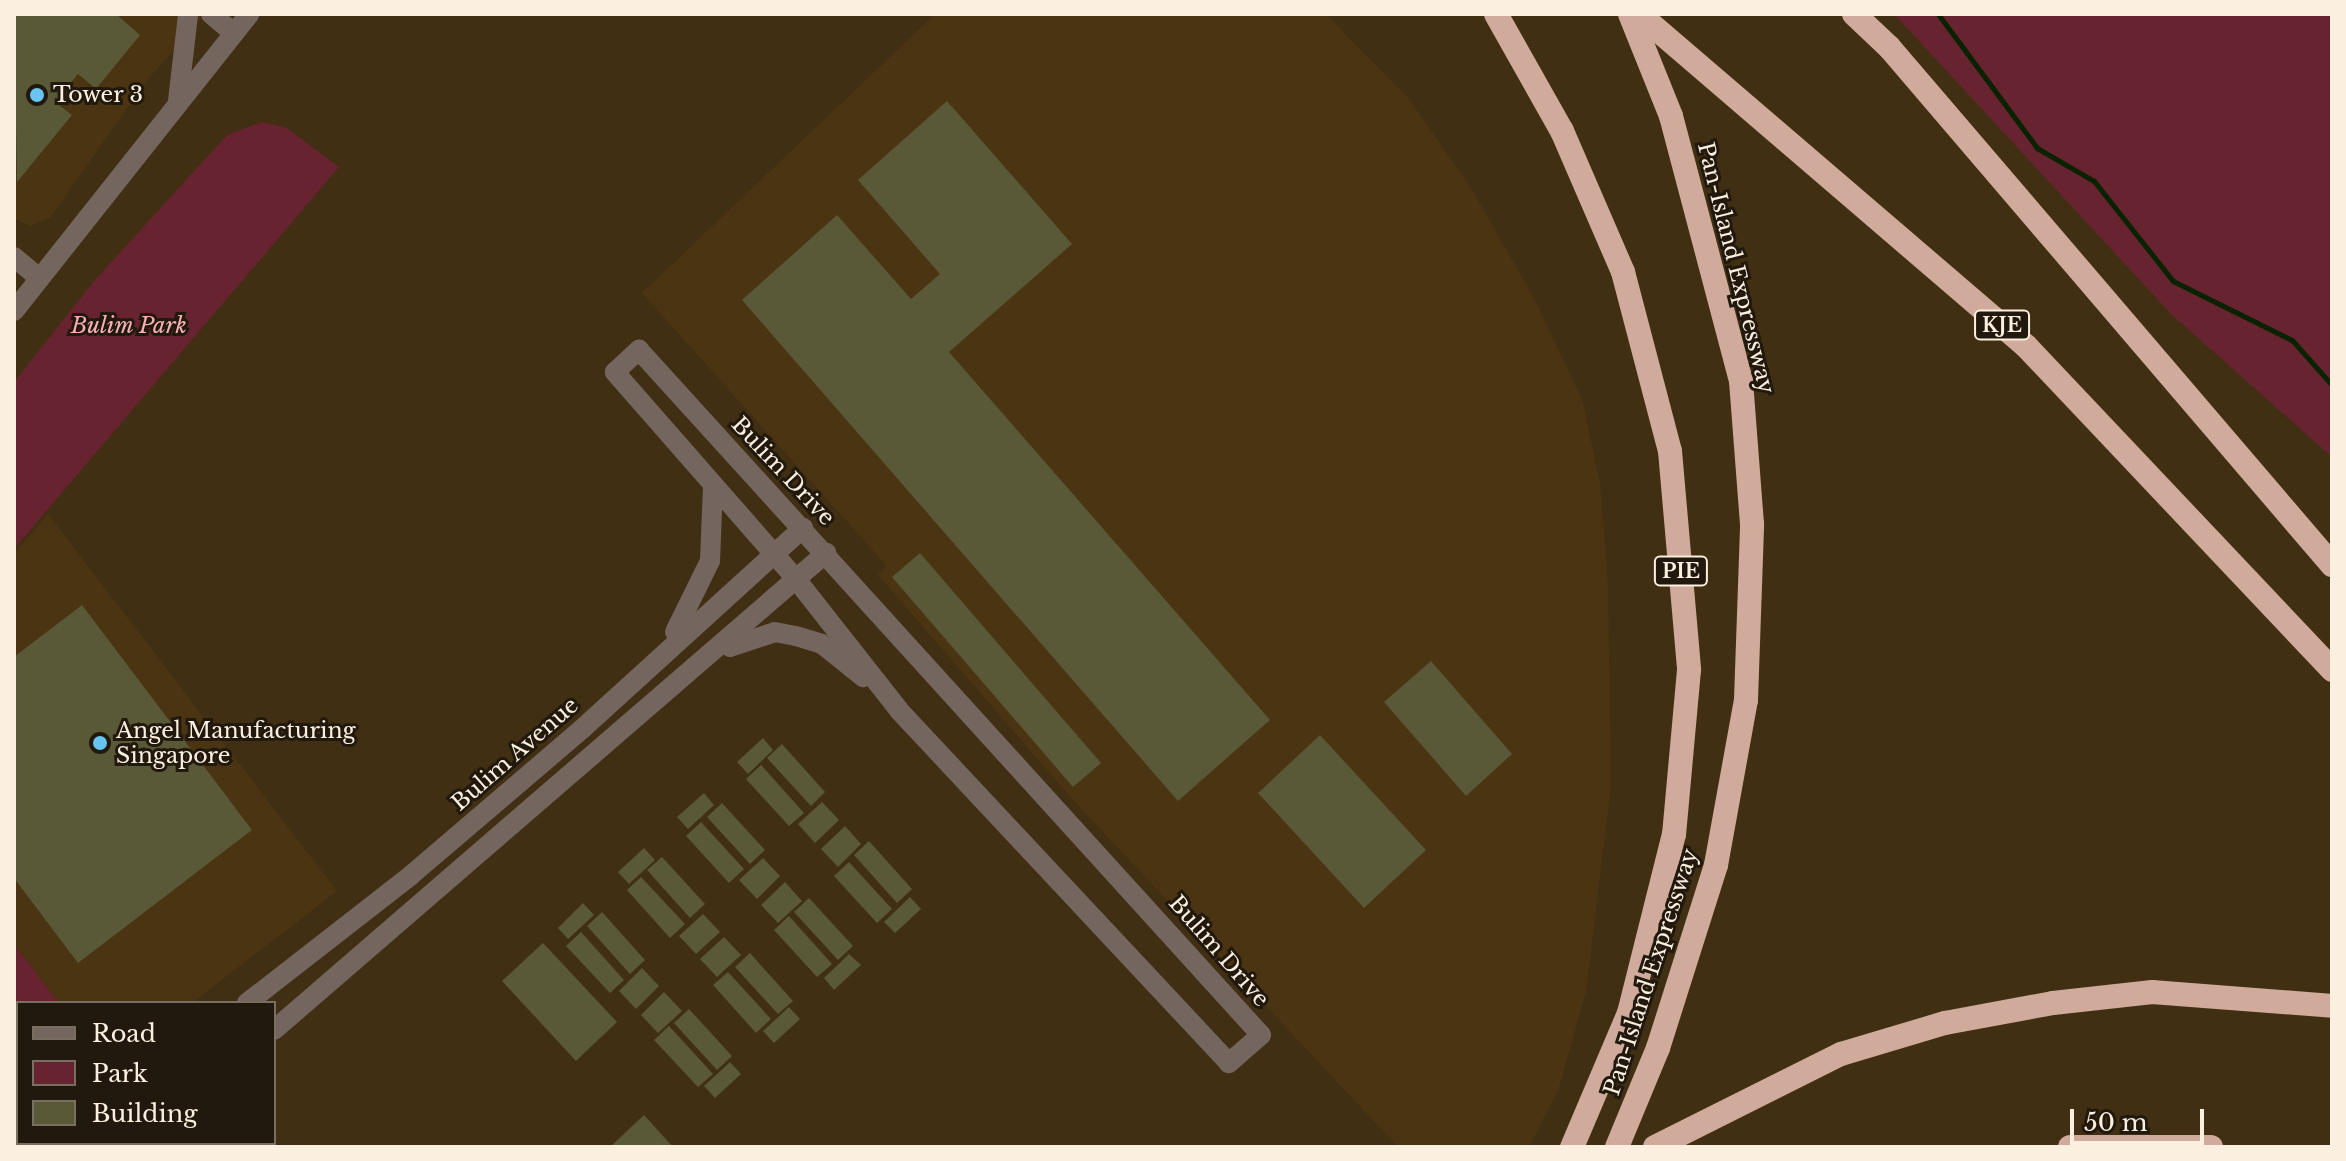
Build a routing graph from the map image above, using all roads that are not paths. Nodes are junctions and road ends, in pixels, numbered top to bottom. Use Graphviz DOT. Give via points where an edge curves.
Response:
graph roads {
  1 [pos="188,14"];
  2 [pos="211,14"];
  3 [pos="249,14"];
  4 [pos="1496,14"];
  5 [pos="1630,14"];
  6 [pos="1639,14"];
  7 [pos="1854,14"];
  8 [pos="234,33"];
  9 [pos="177,105"];
  10 [pos="14,257"];
  11 [pos="39,278"];
  12 [pos="14,311"];
  13 [pos="713,487"];
  14 [pos="803,528"];
  15 [pos="826,553"];
  16 [pos="775,555"];
  17 [pos="2332,565"];
  18 [pos="796,579"];
  19 [pos="665,649"];
  20 [pos="716,653"];
  21 [pos="2332,670"];
  22 [pos="899,710"];
  23 [pos="250,1001"];
  24 [pos="2332,1006"];
  25 [pos="276,1028"];
  26 [pos="1572,1147"];
  27 [pos="1617,1147"];
  28 [pos="1655,1147"];
  29 [pos="2070,1147"];
  30 [pos="2211,1147"];
  1 -- 9 [label="street"];
  2 -- 8 [label="street"];
  3 -- 8 [label="street"];
  4 -- 26 [label="highway, Pan-Island Expressway / PIE" via="1562,131 1623,272 1670,451 1689,670 1674,834 1629,1013"];
  5 -- 27 [label="highway, Pan-Island Expressway" via="1671,116 1741,381 1752,524 1746,700 1716,865 1658,1048"];
  6 -- 21 [label="highway, KJE" via="2026,346"];
  7 -- 17 [label="highway" via="1889,47"];
  8 -- 9 [label="street"];
  9 -- 11 [label="street"];
  10 -- 11 [label="street"];
  11 -- 12 [label="street"];
  13 -- 14 [label="street, Bulim Drive" via="615,372 639,350"];
  13 -- 16 [label="street, Bulim Drive"];
  13 -- 19 [label="street" via="710,561 695,601"];
  14 -- 15 [label="street, Bulim Drive"];
  14 -- 16 [label="street, Bulim Avenue"];
  15 -- 18 [label="street"];
  15 -- 22 [label="street, Bulim Drive" via="1261,1035 1229,1063"];
  16 -- 18 [label="street, Bulim Drive"];
  16 -- 19 [label="street, Bulim Avenue"];
  18 -- 20 [label="street"];
  18 -- 22 [label="street, Bulim Drive"];
  19 -- 23 [label="street, Bulim Avenue" via="582,729 433,856"];
  20 -- 22 [label="street" via="775,632 822,644"];
  20 -- 25 [label="street"];
  24 -- 28 [label="highway" via="2152,992 1945,1023 1841,1054"];
  29 -- 30 [label="highway"];
}
